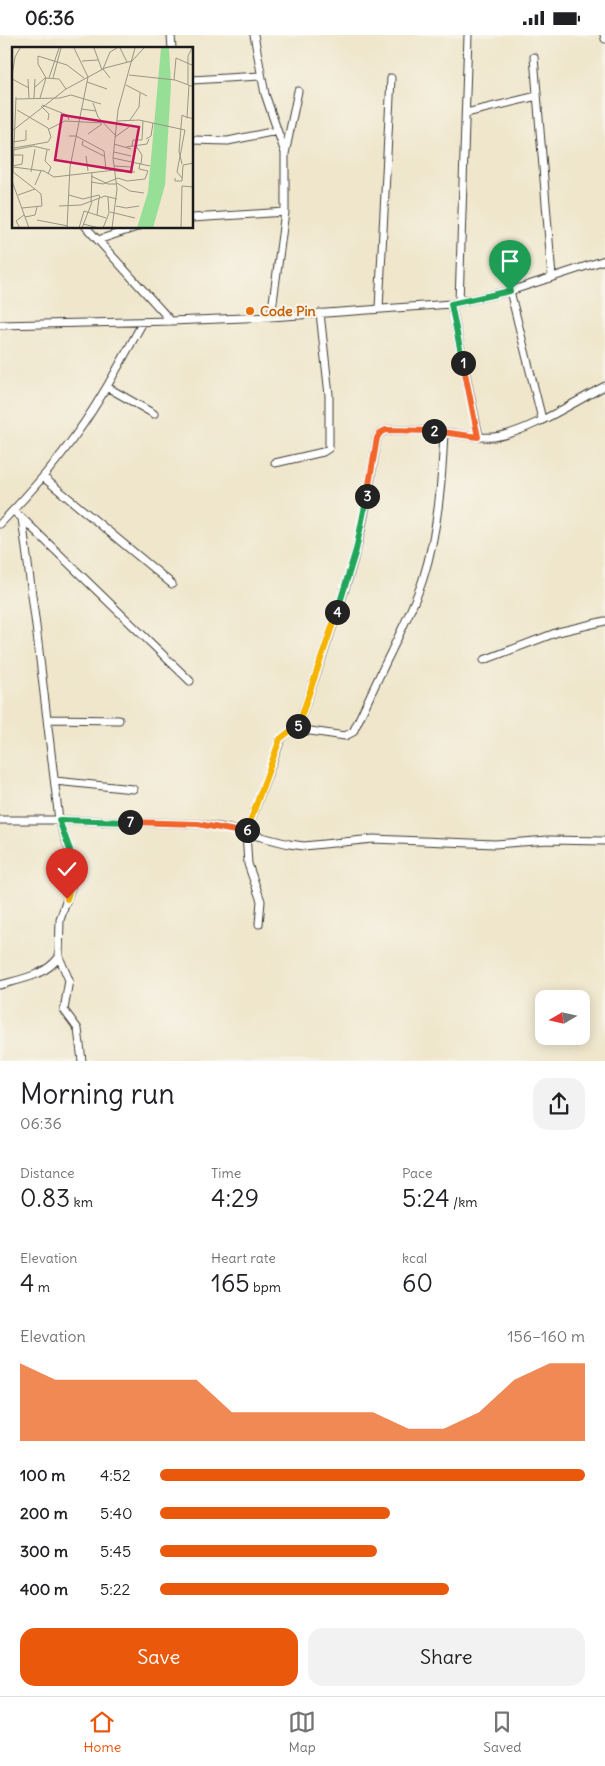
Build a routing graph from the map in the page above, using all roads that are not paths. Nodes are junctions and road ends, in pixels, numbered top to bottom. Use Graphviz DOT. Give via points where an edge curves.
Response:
graph roads {
  1 [pos="254,35"];
  2 [pos="468,35"];
  3 [pos="604,35"];
  4 [pos="605,39"];
  5 [pos="534,57"];
  6 [pos="260,76"];
  7 [pos="391,78"];
  8 [pos="194,80"];
  9 [pos="298,91"];
  10 [pos="537,96"];
  11 [pos="466,113"];
  12 [pos="276,131"];
  13 [pos="194,141"];
  14 [pos="285,154"];
  15 [pos="285,212"];
  16 [pos="194,218"];
  17 [pos="88,229"];
  18 [pos="131,229"];
  19 [pos="98,240"];
  20 [pos="605,260"];
  21 [pos="552,277"];
  22 [pos="510,291"];
  23 [pos="459,302"];
  24 [pos="451,304"];
  25 [pos="379,308"];
  26 [pos="320,313"];
  27 [pos="271,317"];
  28 [pos="143,321"];
  29 [pos="171,321"];
  30 [pos="0,325"];
  31 [pos="605,386"];
  32 [pos="107,387"];
  33 [pos="154,414"];
  34 [pos="542,419"];
  35 [pos="444,432"];
  36 [pos="478,437"];
  37 [pos="274,463"];
  38 [pos="44,477"];
  39 [pos="13,511"];
  40 [pos="22,518"];
  41 [pos="0,524"];
  42 [pos="172,584"];
  43 [pos="605,621"];
  44 [pos="484,660"];
  45 [pos="190,681"];
  46 [pos="48,719"];
  47 [pos="119,720"];
  48 [pos="297,729"];
  49 [pos="54,781"];
  50 [pos="133,789"];
  51 [pos="0,820"];
  52 [pos="59,820"];
  53 [pos="246,833"];
  54 [pos="605,841"];
  55 [pos="259,924"];
  56 [pos="59,957"];
  57 [pos="0,985"];
  58 [pos="82,1061"];
  1 -- 6 [label="street"];
  2 -- 11 [label="street"];
  3 -- 4 [label="street"];
  5 -- 10 [label="street"];
  6 -- 8 [label="street"];
  6 -- 12 [label="street"];
  7 -- 25 [label="street"];
  9 -- 14 [label="street"];
  10 -- 11 [label="street"];
  10 -- 21 [label="street"];
  11 -- 23 [label="street"];
  12 -- 13 [label="street" via="228,141"];
  12 -- 14 [label="street"];
  14 -- 15 [label="street"];
  15 -- 16 [label="street"];
  15 -- 27 [label="street"];
  17 -- 19 [label="street"];
  18 -- 19 [label="street"];
  19 -- 29 [label="street"];
  20 -- 21 [label="street"];
  21 -- 22 [label="street"];
  22 -- 23 [label="street"];
  22 -- 34 [label="street"];
  23 -- 24 [label="street"];
  24 -- 25 [label="street"];
  24 -- 36 [label="street"];
  25 -- 26 [label="street"];
  26 -- 27 [label="street"];
  26 -- 37 [label="street" via="329,395 329,448"];
  27 -- 29 [label="street"];
  28 -- 29 [label="street"];
  28 -- 30 [label="street"];
  28 -- 32 [label="street"];
  31 -- 34 [label="street"];
  32 -- 33 [label="street"];
  32 -- 38 [label="street"];
  34 -- 36 [label="street" via="507,435"];
  35 -- 36 [label="street"];
  35 -- 48 [label="street" via="386,430 377,438 356,550"];
  35 -- 48 [label="street" via="437,512 422,580 353,732 345,736"];
  38 -- 39 [label="street"];
  38 -- 42 [label="street"];
  39 -- 40 [label="street"];
  39 -- 41 [label="street"];
  40 -- 45 [label="street"];
  40 -- 46 [label="street"];
  43 -- 44 [label="street" via="558,632"];
  46 -- 47 [label="street"];
  46 -- 49 [label="street"];
  48 -- 53 [label="street" via="280,739"];
  49 -- 50 [label="street"];
  49 -- 52 [label="street"];
  51 -- 52 [label="street"];
  52 -- 53 [label="street" via="198,824"];
  52 -- 56 [label="street" via="74,871 60,916"];
  53 -- 54 [label="street" via="304,846 373,839 495,844"];
  53 -- 55 [label="street" via="248,864 261,901"];
  56 -- 57 [label="street" via="38,973"];
  56 -- 58 [label="street" via="69,980 64,1010 78,1029"];
}
